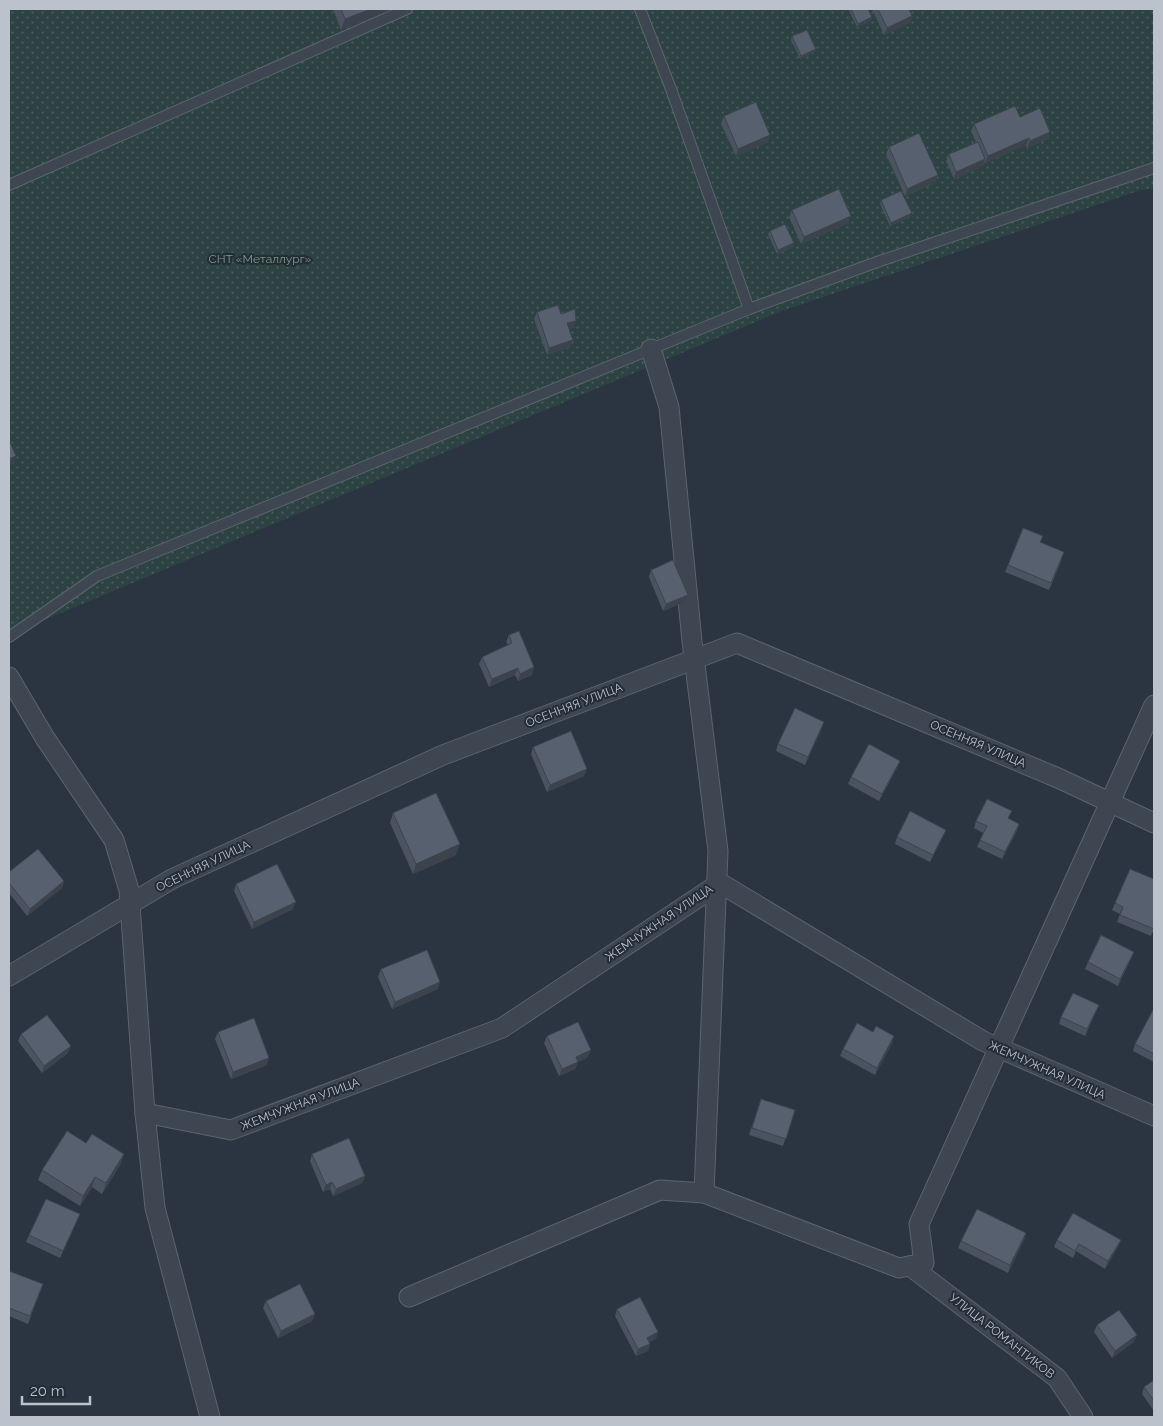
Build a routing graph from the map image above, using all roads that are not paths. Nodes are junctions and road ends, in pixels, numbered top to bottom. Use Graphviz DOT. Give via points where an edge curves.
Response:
graph roads {
  1 [pos="408,9"];
  2 [pos="640,9"];
  3 [pos="1154,168"];
  4 [pos="9,185"];
  5 [pos="749,310"];
  6 [pos="651,349"];
  7 [pos="9,637"];
  8 [pos="694,660"];
  9 [pos="9,677"];
  10 [pos="1154,706"];
  11 [pos="1111,802"];
  12 [pos="1154,823"];
  13 [pos="716,886"];
  14 [pos="131,904"];
  15 [pos="9,976"];
  16 [pos="1000,1049"];
  17 [pos="145,1113"];
  18 [pos="1154,1116"];
  19 [pos="704,1194"];
  20 [pos="910,1266"];
  21 [pos="409,1297"];
  22 [pos="210,1417"];
  23 [pos="1083,1417"];
  1 -- 4 [label="lane"];
  2 -- 5 [label="lane"];
  3 -- 5 [label="lane" via="877,262"];
  5 -- 6 [label="lane"];
  6 -- 7 [label="lane" via="97,576"];
  6 -- 8 [label="street" via="669,407"];
  8 -- 11 [label="street, ОСЕННЯЯ УЛИЦА" via="737,643"];
  8 -- 13 [label="street" via="718,851"];
  8 -- 14 [label="street, ОСЕННЯЯ УЛИЦА" via="443,755 172,879"];
  9 -- 14 [label="street" via="45,738 114,840 130,890"];
  10 -- 11 [label="street"];
  11 -- 12 [label="street, ОСЕННЯЯ УЛИЦА"];
  11 -- 16 [label="street"];
  13 -- 16 [label="street, ЖЕМЧУЖНАЯ УЛИЦА" via="720,883"];
  13 -- 17 [label="street, ЖЕМЧУЖНАЯ УЛИЦА" via="502,1028 231,1130"];
  13 -- 19 [label="street"];
  14 -- 15 [label="street, ОСЕННЯЯ УЛИЦА"];
  14 -- 17 [label="street"];
  16 -- 18 [label="street, ЖЕМЧУЖНАЯ УЛИЦА"];
  16 -- 20 [label="street" via="920,1224 924,1263"];
  17 -- 22 [label="street" via="155,1208"];
  19 -- 20 [label="street" via="899,1268"];
  19 -- 21 [label="street" via="660,1190"];
  20 -- 23 [label="street, УЛИЦА РОМАНТИКОВ" via="1057,1378"];
}
